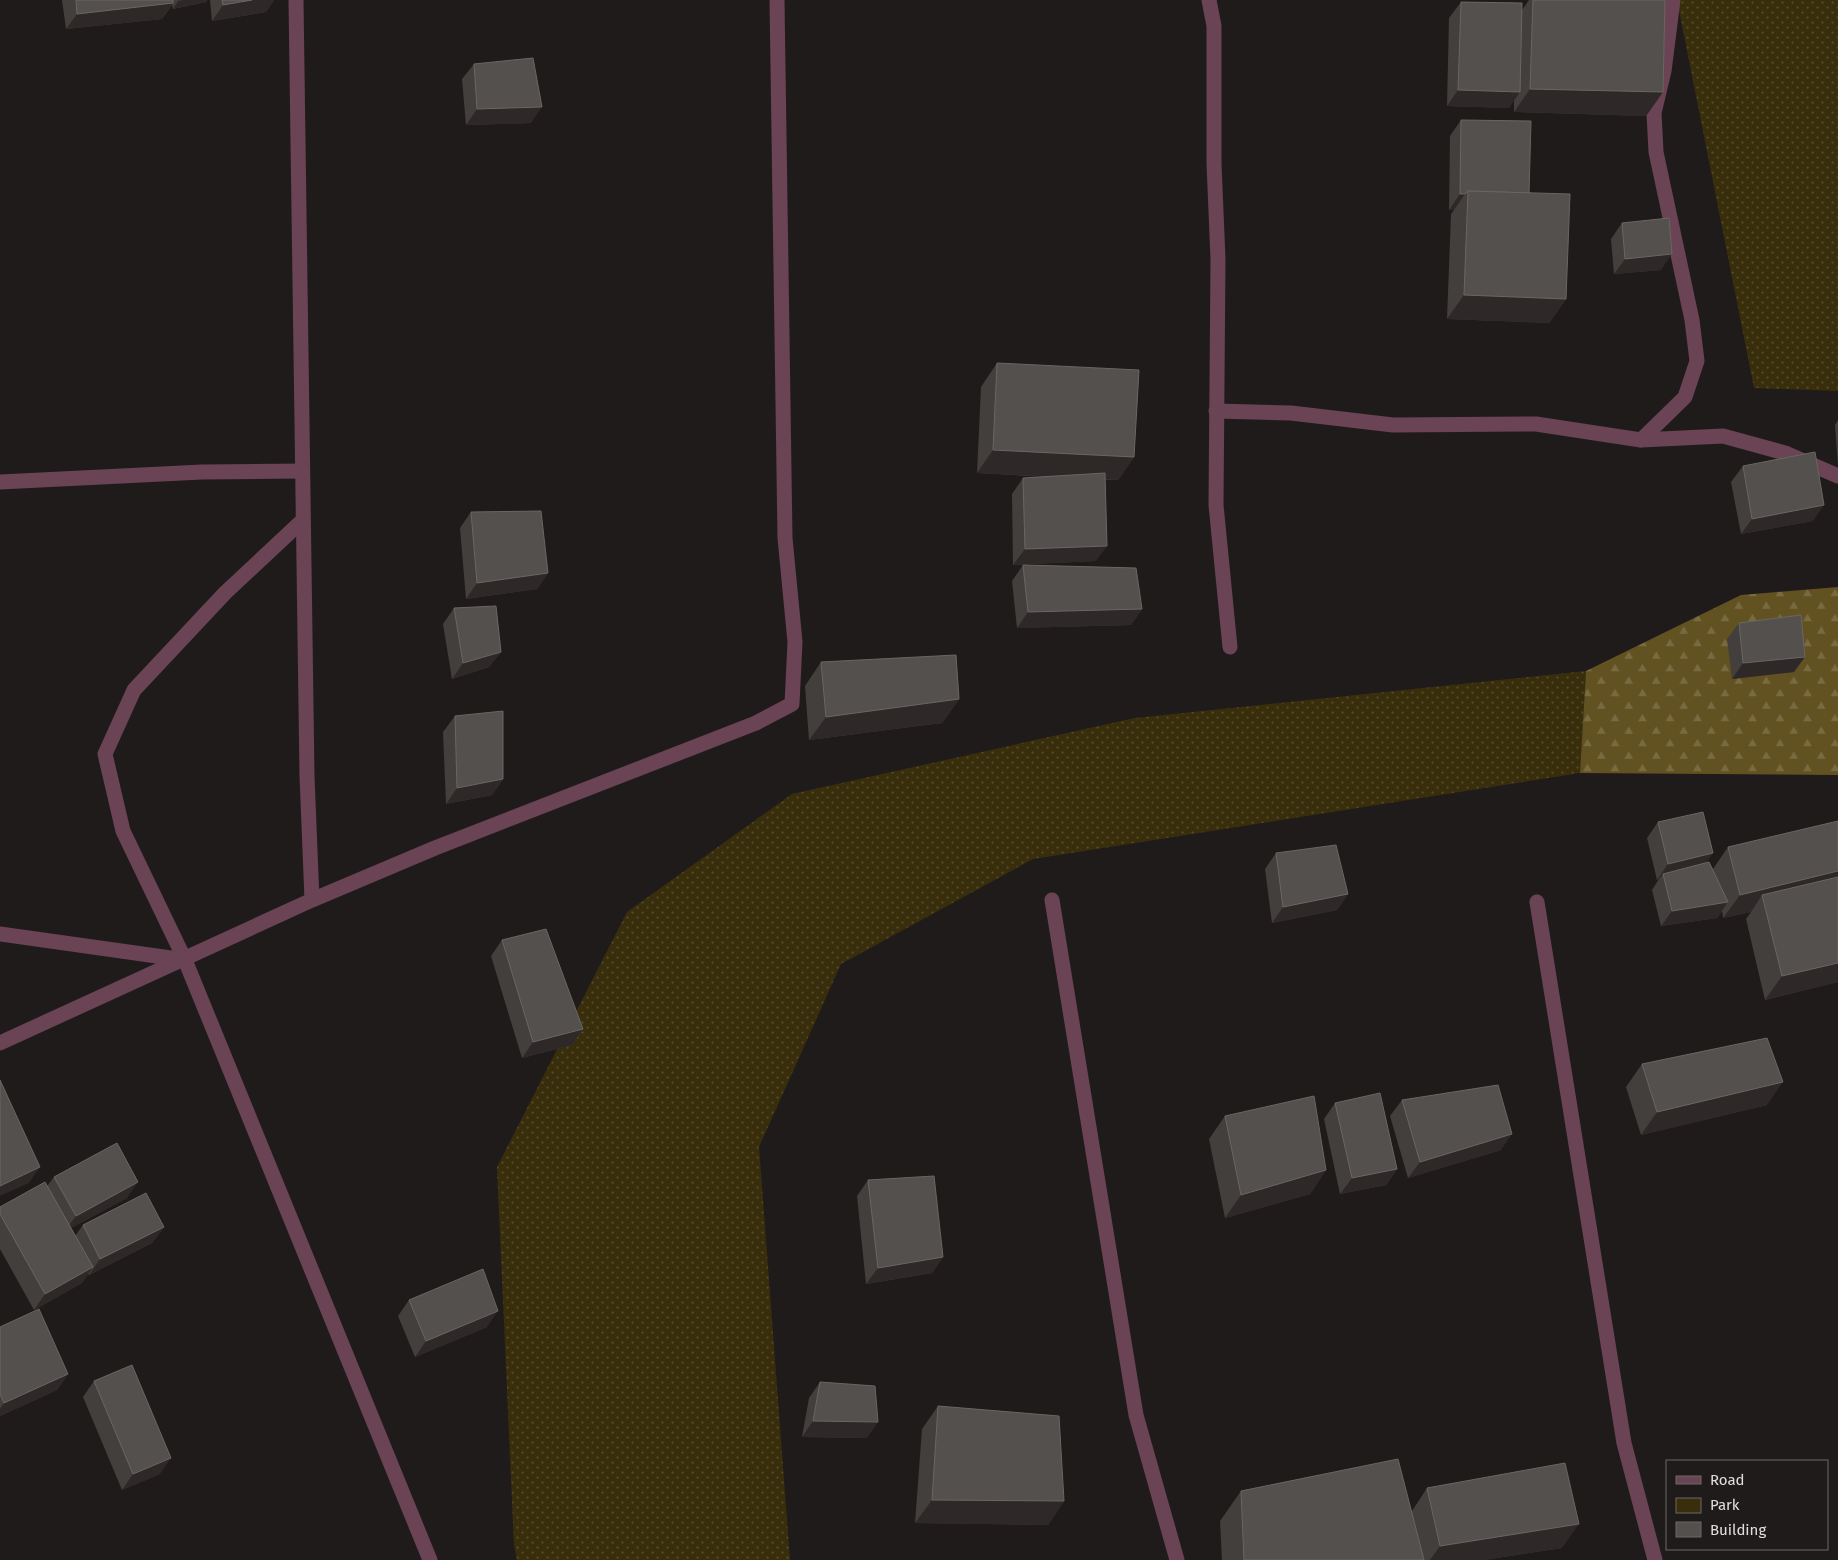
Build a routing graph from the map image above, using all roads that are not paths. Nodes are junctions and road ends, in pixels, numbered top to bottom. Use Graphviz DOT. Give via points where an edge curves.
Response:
graph roads {
  1 [pos="296,0"];
  2 [pos="777,0"];
  3 [pos="1209,0"];
  4 [pos="1673,0"];
  5 [pos="1216,411"];
  6 [pos="1641,440"];
  7 [pos="302,471"];
  8 [pos="1838,476"];
  9 [pos="0,482"];
  10 [pos="303,520"];
  11 [pos="1230,647"];
  12 [pos="312,900"];
  13 [pos="1052,900"];
  14 [pos="1537,902"];
  15 [pos="0,934"];
  16 [pos="185,960"];
  17 [pos="0,1044"];
  18 [pos="430,1560"];
  19 [pos="1177,1560"];
  20 [pos="1655,1560"];
  1 -- 7 [label="street"];
  2 -- 12 [label="street" via="785,538 795,642 792,704 756,723 435,848"];
  3 -- 5 [label="street" via="1214,26 1218,259"];
  4 -- 6 [label="street" via="1664,71 1654,112 1656,152 1692,320 1697,361 1685,397"];
  5 -- 6 [label="street" via="1291,413 1393,426 1536,424"];
  5 -- 11 [label="street" via="1216,506"];
  6 -- 8 [label="street" via="1723,436 1785,453"];
  7 -- 9 [label="street" via="202,472"];
  7 -- 10 [label="street"];
  10 -- 12 [label="street"];
  10 -- 16 [label="street" via="225,593 134,690 105,754 123,831"];
  12 -- 16 [label="street"];
  13 -- 19 [label="street" via="1136,1416"];
  14 -- 20 [label="street" via="1624,1443"];
  15 -- 16 [label="street"];
  16 -- 17 [label="street"];
  16 -- 18 [label="street"];
}
